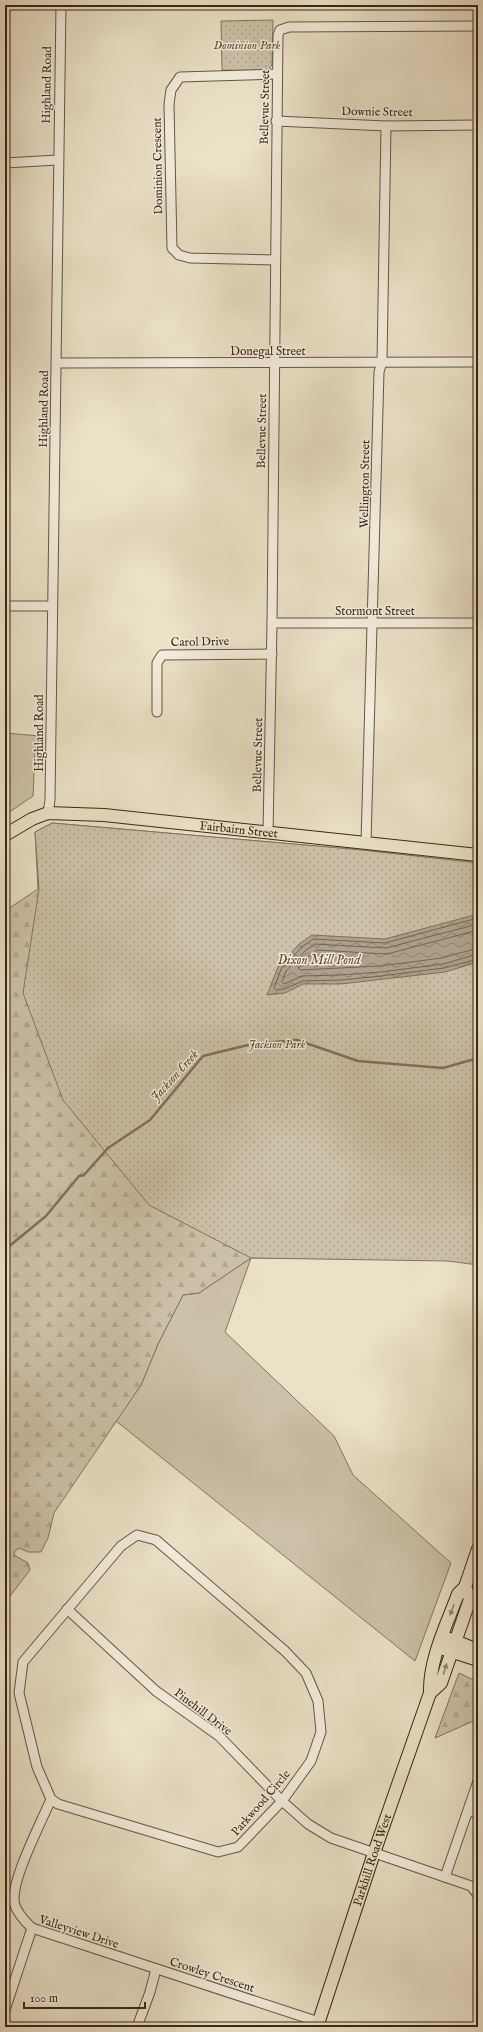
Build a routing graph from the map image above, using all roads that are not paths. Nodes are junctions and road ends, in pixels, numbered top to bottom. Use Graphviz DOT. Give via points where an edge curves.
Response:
graph roads {
  1 [pos="61,5"];
  2 [pos="478,26"];
  3 [pos="277,74"];
  4 [pos="276,120"];
  5 [pos="478,125"];
  6 [pos="386,126"];
  7 [pos="58,160"];
  8 [pos="5,163"];
  9 [pos="274,260"];
  10 [pos="382,362"];
  11 [pos="478,362"];
  12 [pos="57,363"];
  13 [pos="276,363"];
  14 [pos="5,606"];
  15 [pos="52,606"];
  16 [pos="272,623"];
  17 [pos="373,623"];
  18 [pos="478,623"];
  19 [pos="272,654"];
  20 [pos="157,712"];
  21 [pos="48,813"];
  22 [pos="268,833"];
  23 [pos="5,835"];
  24 [pos="366,843"];
  25 [pos="478,855"];
  26 [pos="478,1549"];
  27 [pos="465,1587"];
  28 [pos="67,1609"];
  29 [pos="441,1642"];
  30 [pos="453,1646"];
  31 [pos="478,1650"];
  32 [pos="478,1660"];
  33 [pos="430,1693"];
  34 [pos="478,1781"];
  35 [pos="51,1799"];
  36 [pos="282,1801"];
  37 [pos="478,1810"];
  38 [pos="468,1812"];
  39 [pos="374,1853"];
  40 [pos="445,1877"];
  41 [pos="478,1894"];
  42 [pos="32,1928"];
  43 [pos="156,1969"];
  44 [pos="5,2010"];
  45 [pos="318,2024"];
  46 [pos="138,2027"];
  1 -- 7 [label="street, Highland Road"];
  2 -- 3 [label="street, Bellevue Street" via="289,27 280,30 278,35"];
  3 -- 4 [label="street, Bellevue Street"];
  3 -- 9 [label="street, Dominion Crescent" via="180,77 171,90 169,104 172,248 179,255 190,258"];
  4 -- 6 [label="street, Downie Street"];
  4 -- 9 [label="street, Bellevue Street"];
  5 -- 6 [label="street, Downie Street"];
  6 -- 10 [label="street, Wellington Street"];
  7 -- 8 [label="street"];
  7 -- 12 [label="street, Highland Road"];
  9 -- 13 [label="street, Bellevue Street"];
  10 -- 11 [label="street, Donegal Street"];
  10 -- 13 [label="street, Donegal Street"];
  10 -- 17 [label="street, Wellington Street" via="379,372"];
  12 -- 13 [label="street, Donegal Street"];
  12 -- 15 [label="street, Highland Road"];
  13 -- 16 [label="street, Bellevue Street"];
  14 -- 15 [label="street"];
  15 -- 21 [label="street, Highland Road"];
  16 -- 17 [label="street, Stormont Street"];
  16 -- 19 [label="street, Bellevue Street"];
  17 -- 18 [label="street, Stormont Street"];
  17 -- 24 [label="street, Wellington Street"];
  19 -- 20 [label="street, Carol Drive" via="162,655 157,663"];
  19 -- 22 [label="street, Bellevue Street"];
  21 -- 22 [label="main road, Fairbairn Street" via="104,815"];
  21 -- 23 [label="main road, Fairbairn Street"];
  22 -- 24 [label="main road, Fairbairn Street"];
  24 -- 25 [label="main road, Fairbairn Street"];
  26 -- 27 [label="main road, Parkhill Road West"];
  27 -- 29 [label="main road, Parkhill Road West, one-way" via="458,1594"];
  27 -- 30 [label="main road, Parkhill Road West" via="470,1599"];
  28 -- 35 [label="street, Parkwood Circle" via="23,1662 19,1693 37,1768"];
  28 -- 36 [label="street, Pinehill Drive" via="156,1691 219,1736"];
  28 -- 36 [label="street, Parkwood Circle" via="121,1546 137,1535 156,1540 284,1651 306,1673 318,1701 321,1732 312,1761"];
  29 -- 30 [label="main road"];
  29 -- 33 [label="main road, Parkhill Road West" via="429,1677"];
  30 -- 31 [label="main road"];
  30 -- 32 [label="main road"];
  33 -- 30 [label="main road, Parkhill Road West, one-way" via="441,1683"];
  33 -- 39 [label="main road, Parkhill Road West"];
  34 -- 38 [label="street"];
  35 -- 36 [label="street, Parkwood Circle" via="58,1804 218,1852 238,1847"];
  35 -- 42 [label="street" via="17,1881 13,1902 25,1922"];
  36 -- 39 [label="street, Pinehill Drive" via="308,1824 331,1838"];
  37 -- 38 [label="street"];
  38 -- 40 [label="street"];
  39 -- 40 [label="street, Pinehill Drive"];
  39 -- 45 [label="main road, Parkhill Road West"];
  40 -- 41 [label="street, Pinehill Drive" via="470,1886"];
  42 -- 43 [label="street, Valleyview Drive"];
  42 -- 44 [label="street, Valleyview Drive"];
  43 -- 45 [label="street, Crowley Crescent"];
  43 -- 46 [label="street, Crowley Crescent"];
}
